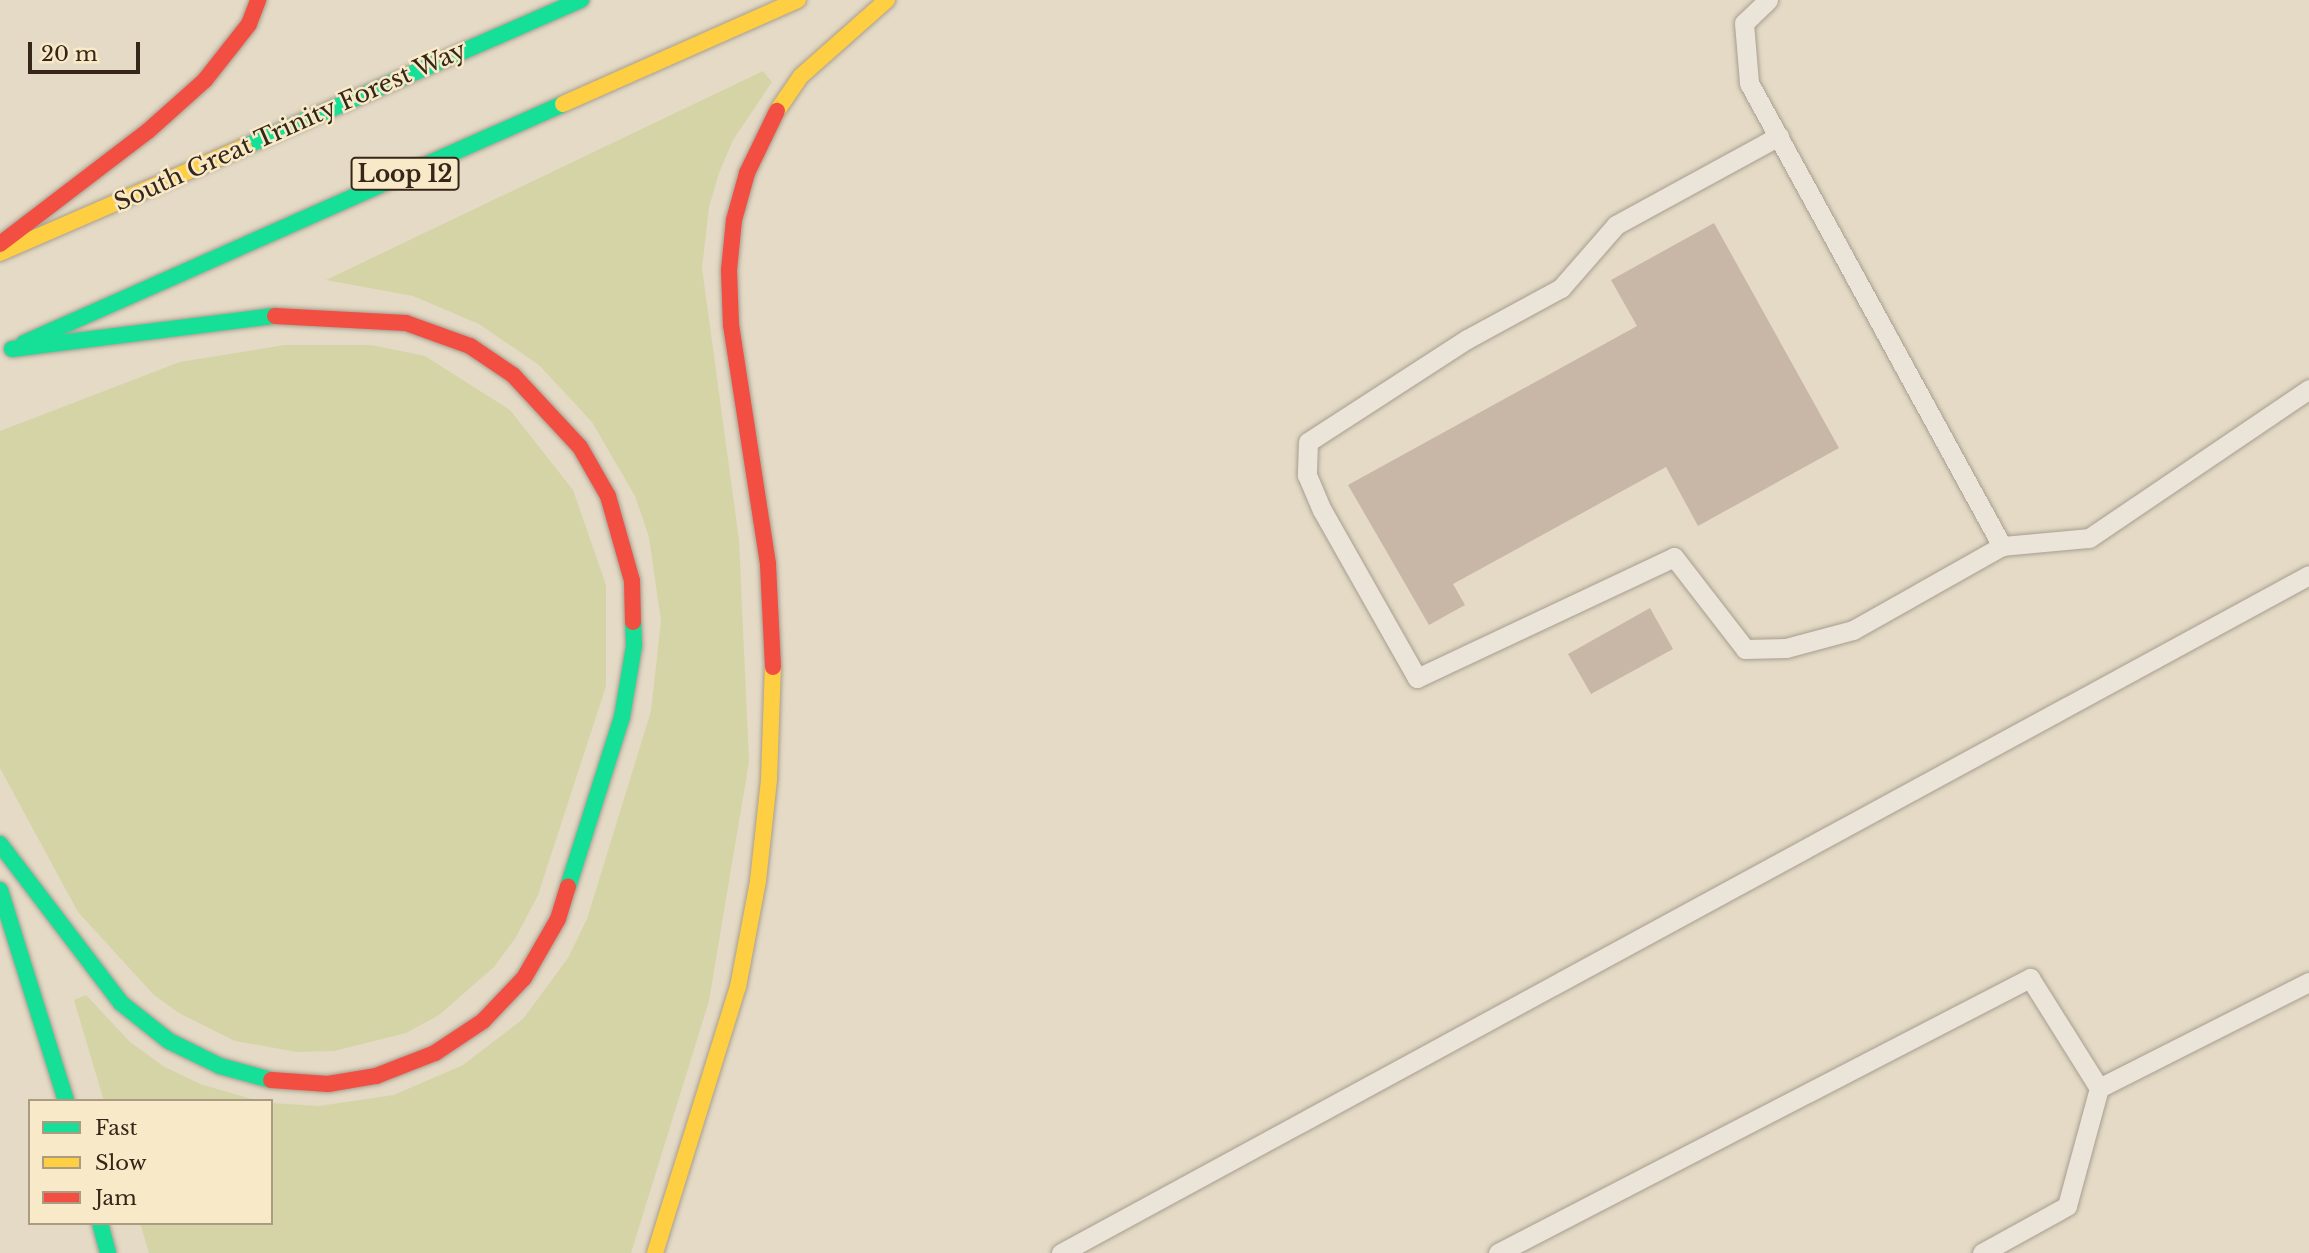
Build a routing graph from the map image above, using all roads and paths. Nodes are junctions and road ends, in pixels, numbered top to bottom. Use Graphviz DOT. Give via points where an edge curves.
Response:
graph roads {
  1 [pos="258,0"];
  2 [pos="581,0"];
  3 [pos="798,0"];
  4 [pos="887,0"];
  5 [pos="1768,0"];
  6 [pos="1779,136"];
  7 [pos="0,244"];
  8 [pos="0,253"];
  9 [pos="6,351"];
  10 [pos="2309,389"];
  11 [pos="2002,546"];
  12 [pos="2309,575"];
  13 [pos="0,844"];
  14 [pos="0,890"];
  15 [pos="2309,982"];
  16 [pos="2099,1088"];
  17 [pos="65,1099"];
  18 [pos="101,1225"];
  19 [pos="108,1253"];
  20 [pos="655,1253"];
  21 [pos="1061,1253"];
  22 [pos="1498,1253"];
  23 [pos="1982,1253"];
  1 -- 7 [label="main road" via="249,24 205,80 148,131"];
  2 -- 8 [label="main road, South Great Trinity Forest Way"];
  3 -- 9 [label="main road, Loop 12"];
  4 -- 20 [label="main road" via="801,76 769,123 747,173 734,220 729,270 731,325 768,564 774,684 769,779 758,881 738,987"];
  5 -- 6 [label="lane" via="1744,23 1749,83"];
  6 -- 11 [label="lane"];
  6 -- 11 [label="lane" via="1616,225 1561,288 1467,339 1308,442 1307,475 1322,510 1417,678 1674,557 1745,649 1772,648 1853,630"];
  9 -- 13 [label="main road" via="287,315 406,323 470,346 513,375 549,409 580,447 608,496 632,581 634,646 622,717 558,919 524,978 483,1021 435,1053 376,1076 328,1084 274,1081 219,1066 169,1041 121,1003"];
  10 -- 11 [label="lane" via="2089,538"];
  12 -- 21 [label="lane"];
  14 -- 17 [label="main road"];
  15 -- 16 [label="lane"];
  16 -- 22 [label="lane" via="2030,978"];
  16 -- 23 [label="lane" via="2067,1206"];
  18 -- 19 [label="main road"];
}
